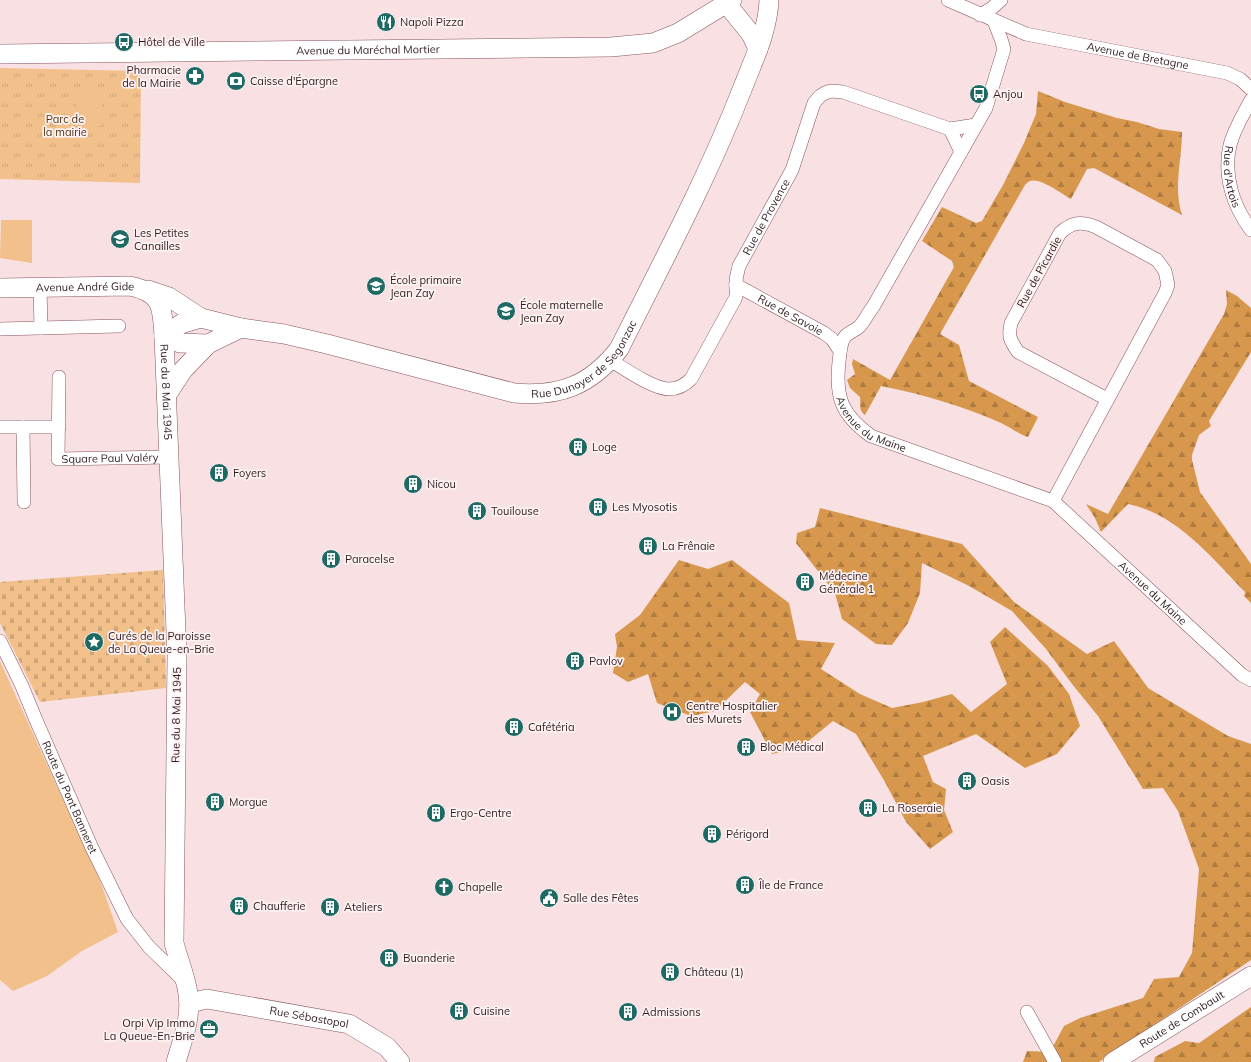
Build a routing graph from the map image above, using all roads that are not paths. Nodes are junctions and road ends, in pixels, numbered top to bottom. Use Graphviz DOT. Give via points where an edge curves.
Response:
graph roads {
  1 [pos="769,0"];
  2 [pos="948,0"];
  3 [pos="1001,0"];
  4 [pos="728,1"];
  5 [pos="980,15"];
  6 [pos="994,21"];
  7 [pos="1020,32"];
  8 [pos="758,49"];
  9 [pos="1004,49"];
  10 [pos="0,54"];
  11 [pos="1251,89"];
  12 [pos="1251,100"];
  13 [pos="976,125"];
  14 [pos="950,129"];
  15 [pos="962,152"];
  16 [pos="1251,230"];
  17 [pos="736,285"];
  18 [pos="40,287"];
  19 [pos="0,288"];
  20 [pos="140,288"];
  21 [pos="161,307"];
  22 [pos="201,318"];
  23 [pos="118,326"];
  24 [pos="40,328"];
  25 [pos="241,328"];
  26 [pos="0,329"];
  27 [pos="164,336"];
  28 [pos="208,344"];
  29 [pos="840,351"];
  30 [pos="610,360"];
  31 [pos="59,377"];
  32 [pos="166,396"];
  33 [pos="1108,399"];
  34 [pos="0,427"];
  35 [pos="23,427"];
  36 [pos="59,427"];
  37 [pos="169,457"];
  38 [pos="1053,501"];
  39 [pos="24,502"];
  40 [pos="0,642"];
  41 [pos="1251,680"];
  42 [pos="174,943"];
  43 [pos="149,947"];
  44 [pos="1251,976"];
  45 [pos="192,993"];
  46 [pos="1026,1012"];
  47 [pos="176,1062"];
  48 [pos="400,1062"];
  49 [pos="1055,1062"];
  50 [pos="1114,1062"];
  1 -- 8 [label="main road, Rue Dunoyer de Segonzac" via="767,19"];
  2 -- 5 [label="street, Avenue de Bretagne"];
  3 -- 5 [label="street"];
  4 -- 8 [label="main road" via="751,34"];
  4 -- 10 [label="main road, Avenue du Maréchal Mortier" via="678,33 653,43 611,48"];
  5 -- 6 [label="street, Avenue de Bretagne"];
  6 -- 7 [label="street, Avenue de Bretagne"];
  6 -- 9 [label="street"];
  7 -- 9 [label="street"];
  7 -- 11 [label="street, Avenue de Bretagne" via="1228,73"];
  8 -- 30 [label="main road, Rue Dunoyer de Segonzac" via="715,154 682,224 619,349"];
  9 -- 13 [label="street, Avenue du Maine" via="988,102"];
  12 -- 16 [label="street, Rue d'Artois" via="1237,125 1230,146 1228,168 1237,207"];
  13 -- 14 [label="street, Rue de Provence"];
  13 -- 15 [label="street, Avenue du Maine"];
  14 -- 15 [label="street"];
  14 -- 17 [label="street, Rue de Provence" via="843,92 831,91 820,96 811,108 792,170 739,266"];
  15 -- 29 [label="street, Avenue du Maine" via="873,307 858,327 844,337"];
  17 -- 29 [label="street, Rue de Savoie" via="824,333"];
  17 -- 30 [label="street, Rue de Provence" via="735,299 691,379 684,386 662,388"];
  18 -- 19 [label="main road, Avenue André Gide"];
  18 -- 20 [label="main road, Avenue André Gide"];
  18 -- 24 [label="street"];
  20 -- 21 [label="main road, Avenue André Gide" via="150,293"];
  20 -- 22 [label="main road" via="169,297"];
  21 -- 27 [label="main road, Rue du 8 Mai 1945"];
  22 -- 25 [label="main road, Rue Dunoyer de Segonzac"];
  22 -- 27 [label="main road" via="178,326"];
  23 -- 24 [label="street"];
  24 -- 26 [label="street"];
  25 -- 28 [label="main road"];
  25 -- 30 [label="main road, Rue Dunoyer de Segonzac" via="302,338 525,394 550,393 574,387 597,373"];
  27 -- 28 [label="main road" via="180,343"];
  27 -- 32 [label="main road, Rue du 8 Mai 1945"];
  28 -- 32 [label="main road" via="183,370"];
  29 -- 38 [label="street, Avenue du Maine" via="840,399 847,414 871,436"];
  31 -- 36 [label="street, Square Paul Valéry"];
  32 -- 37 [label="main road, Rue du 8 Mai 1945"];
  33 -- 33 [label="street, Rue de Picardie" via="1168,285 1165,271 1157,260 1096,227 1076,223 1060,233 1011,323 1010,341 1018,352"];
  33 -- 38 [label="street, Rue de Picardie"];
  34 -- 35 [label="street"];
  35 -- 36 [label="street"];
  35 -- 39 [label="street"];
  36 -- 37 [label="street, Square Paul Valéry" via="58,459"];
  37 -- 42 [label="main road, Rue du 8 Mai 1945" via="177,656"];
  38 -- 41 [label="street, Avenue du Maine" via="1242,675"];
  40 -- 43 [label="street, Route du Pont Banneret" via="22,686 92,848 127,919"];
  42 -- 43 [label="street" via="167,951"];
  42 -- 45 [label="main road, Rue du 8 Mai 1945"];
  43 -- 45 [label="street, Route du Pont Banneret"];
  44 -- 50 [label="main road, Route de Combault"];
  45 -- 47 [label="main road, Rue du 8 Mai 1945" via="188,1022"];
  45 -- 48 [label="main road, Rue Sébastopol" via="349,1024 387,1047"];
  46 -- 49 [label="street"];
}
